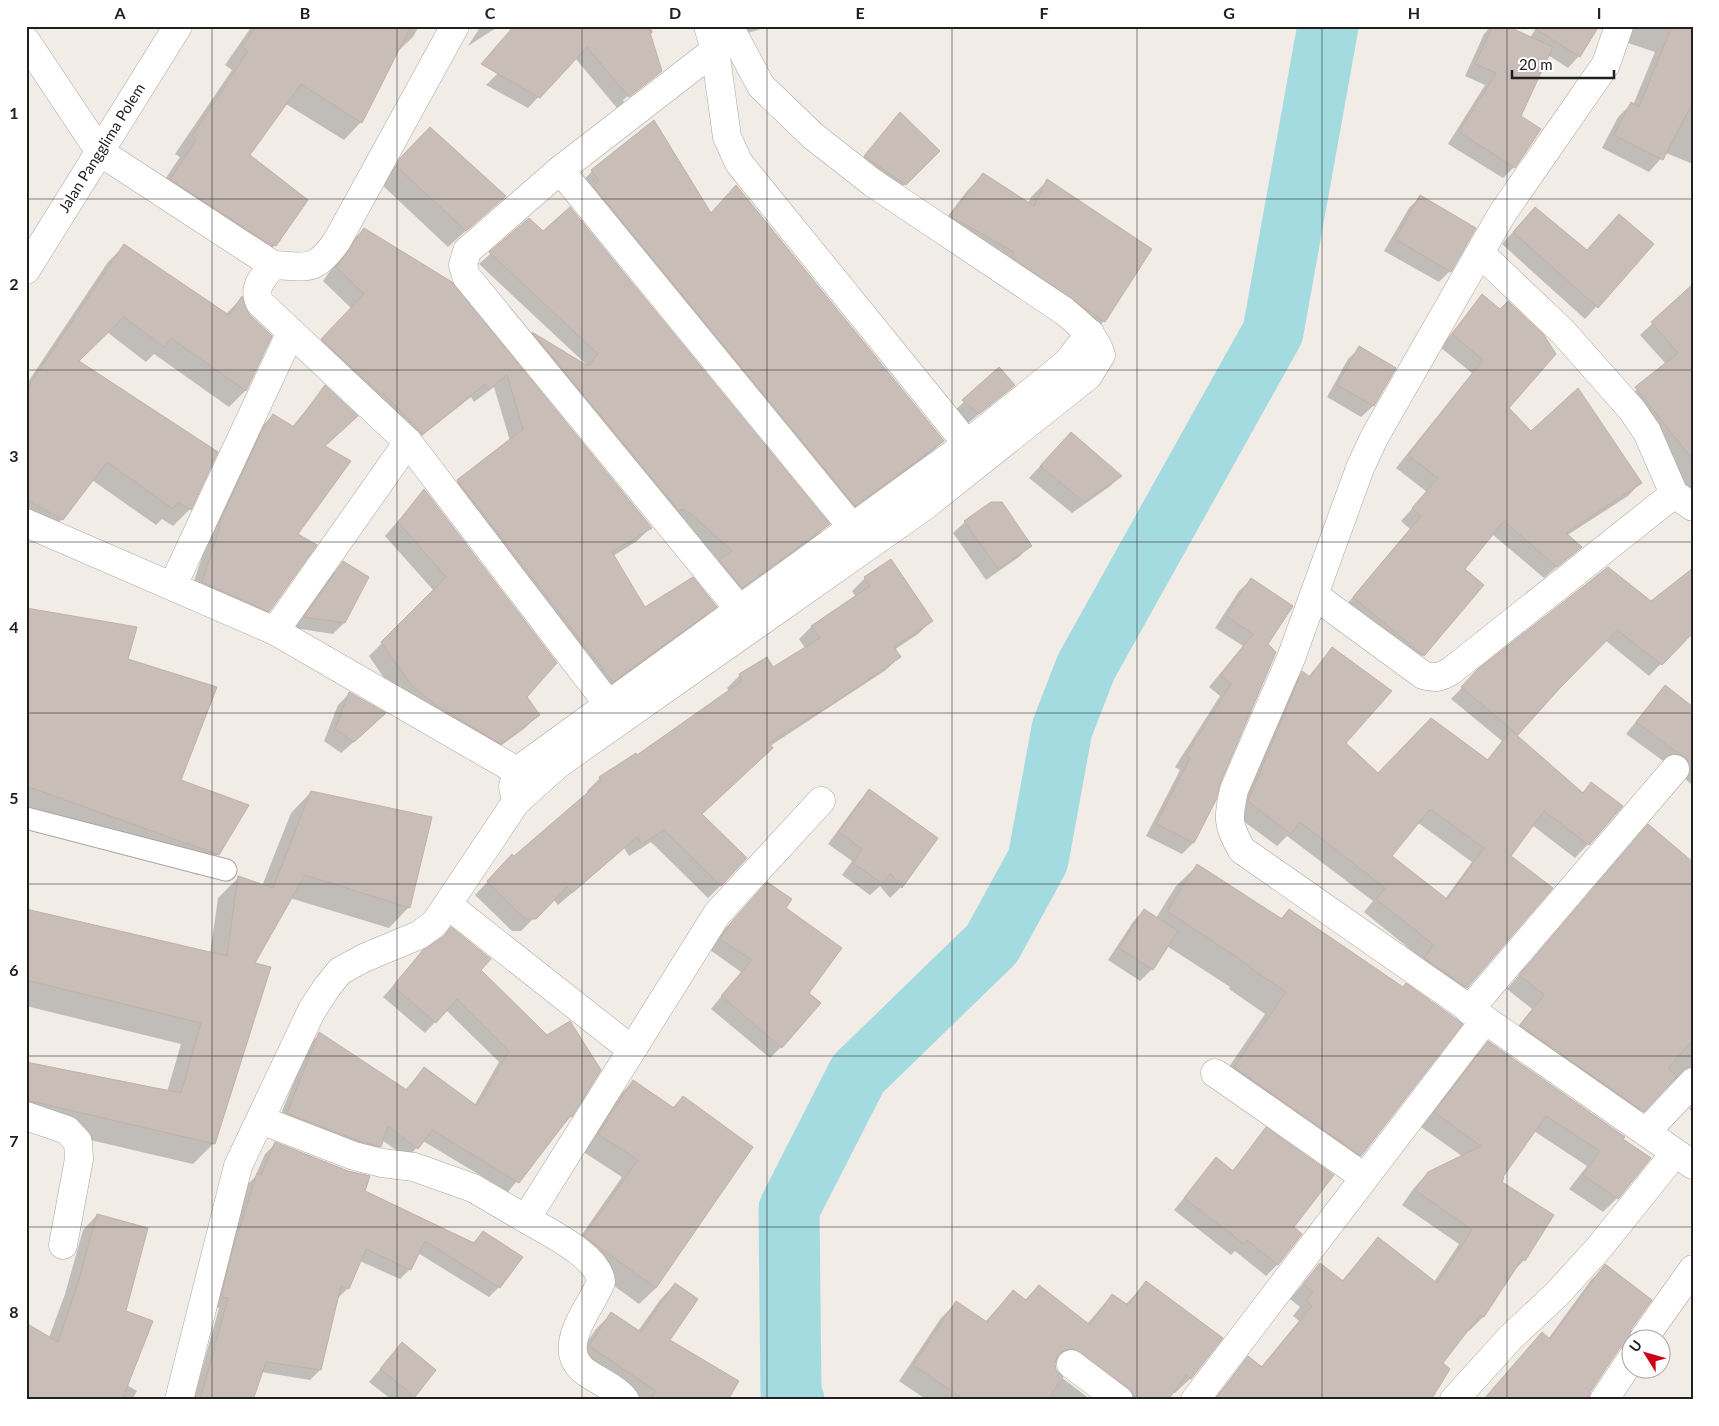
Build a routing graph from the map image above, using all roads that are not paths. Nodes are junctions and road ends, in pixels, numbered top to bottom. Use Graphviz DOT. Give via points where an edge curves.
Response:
graph roads {
  1 [pos="178,26"];
  2 [pos="455,26"];
  3 [pos="729,26"];
  4 [pos="1619,26"];
  5 [pos="712,38"];
  6 [pos="26,41"];
  7 [pos="100,152"];
  8 [pos="560,170"];
  9 [pos="1480,254"];
  10 [pos="273,265"];
  11 [pos="26,270"];
  12 [pos="291,332"];
  13 [pos="1090,333"];
  14 [pos="408,442"];
  15 [pos="968,444"];
  16 [pos="1684,500"];
  17 [pos="26,523"];
  18 [pos="852,527"];
  19 [pos="173,585"];
  20 [pos="1314,595"];
  21 [pos="739,609"];
  22 [pos="275,631"];
  23 [pos="608,704"];
  24 [pos="1675,768"];
  25 [pos="517,770"];
  26 [pos="821,801"];
  27 [pos="516,802"];
  28 [pos="26,818"];
  29 [pos="226,870"];
  30 [pos="448,905"];
  31 [pos="1477,1015"];
  32 [pos="632,1050"];
  33 [pos="1215,1073"];
  34 [pos="1693,1082"];
  35 [pos="26,1116"];
  36 [pos="261,1120"];
  37 [pos="1646,1132"];
  38 [pos="1684,1159"];
  39 [pos="1364,1177"];
  40 [pos="526,1219"];
  41 [pos="63,1244"];
  42 [pos="1693,1269"];
  43 [pos="1651,1328"];
  44 [pos="1071,1364"];
  45 [pos="1622,1373"];
  46 [pos="178,1400"];
  47 [pos="626,1400"];
  48 [pos="1118,1400"];
  49 [pos="1195,1400"];
  50 [pos="1454,1400"];
  51 [pos="1604,1400"];
  1 -- 7 [label="street, Jalan Pangglima Polem"];
  2 -- 10 [label="street" via="338,241 316,265"];
  3 -- 13 [label="street" via="761,86 813,136 873,183"];
  4 -- 9 [label="street" via="1606,64 1502,214"];
  5 -- 8 [label="street"];
  5 -- 15 [label="street" via="726,137 739,163"];
  6 -- 7 [label="street"];
  7 -- 10 [label="street"];
  7 -- 11 [label="street, Jalan Pangglima Polem"];
  8 -- 18 [label="street"];
  8 -- 21 [label="street" via="467,251 463,265 466,276"];
  9 -- 16 [label="street" via="1563,332 1632,410"];
  9 -- 20 [label="street" via="1375,436 1360,468"];
  10 -- 12 [label="street" via="257,285 255,294 260,303"];
  12 -- 14 [label="street"];
  12 -- 19 [label="street"];
  13 -- 15 [label="street" via="1067,363"];
  13 -- 27 [label="street" via="1101,355 1088,376 922,508 557,765"];
  14 -- 22 [label="street"];
  14 -- 23 [label="street"];
  15 -- 18 [label="street"];
  16 -- 20 [label="street" via="1440,677 1423,675"];
  17 -- 19 [label="street"];
  18 -- 21 [label="street"];
  19 -- 22 [label="street"];
  20 -- 31 [label="street" via="1291,658 1234,790 1230,809 1231,832 1242,850"];
  21 -- 23 [label="street"];
  22 -- 25 [label="street"];
  23 -- 25 [label="street"];
  24 -- 31 [label="street"];
  25 -- 27 [label="street"];
  26 -- 32 [label="street" via="717,914"];
  27 -- 30 [label="street"];
  28 -- 29 [label="lane"];
  30 -- 32 [label="street"];
  30 -- 36 [label="street" via="435,923 419,935 340,971 326,987"];
  31 -- 37 [label="street"];
  31 -- 39 [label="street"];
  32 -- 40 [label="street"];
  33 -- 39 [label="street"];
  34 -- 37 [label="street"];
  35 -- 41 [label="street" via="67,1130 78,1142 78,1160"];
  36 -- 40 [label="street" via="354,1156 414,1167 473,1188"];
  36 -- 46 [label="street" via="238,1166"];
  37 -- 38 [label="street"];
  38 -- 50 [label="street"];
  39 -- 49 [label="street"];
  40 -- 47 [label="street" via="583,1255 600,1274 601,1282 576,1328 572,1348 584,1371"];
  42 -- 43 [label="street"];
  44 -- 48 [label="street"];
  45 -- 51 [label="street"];
}
